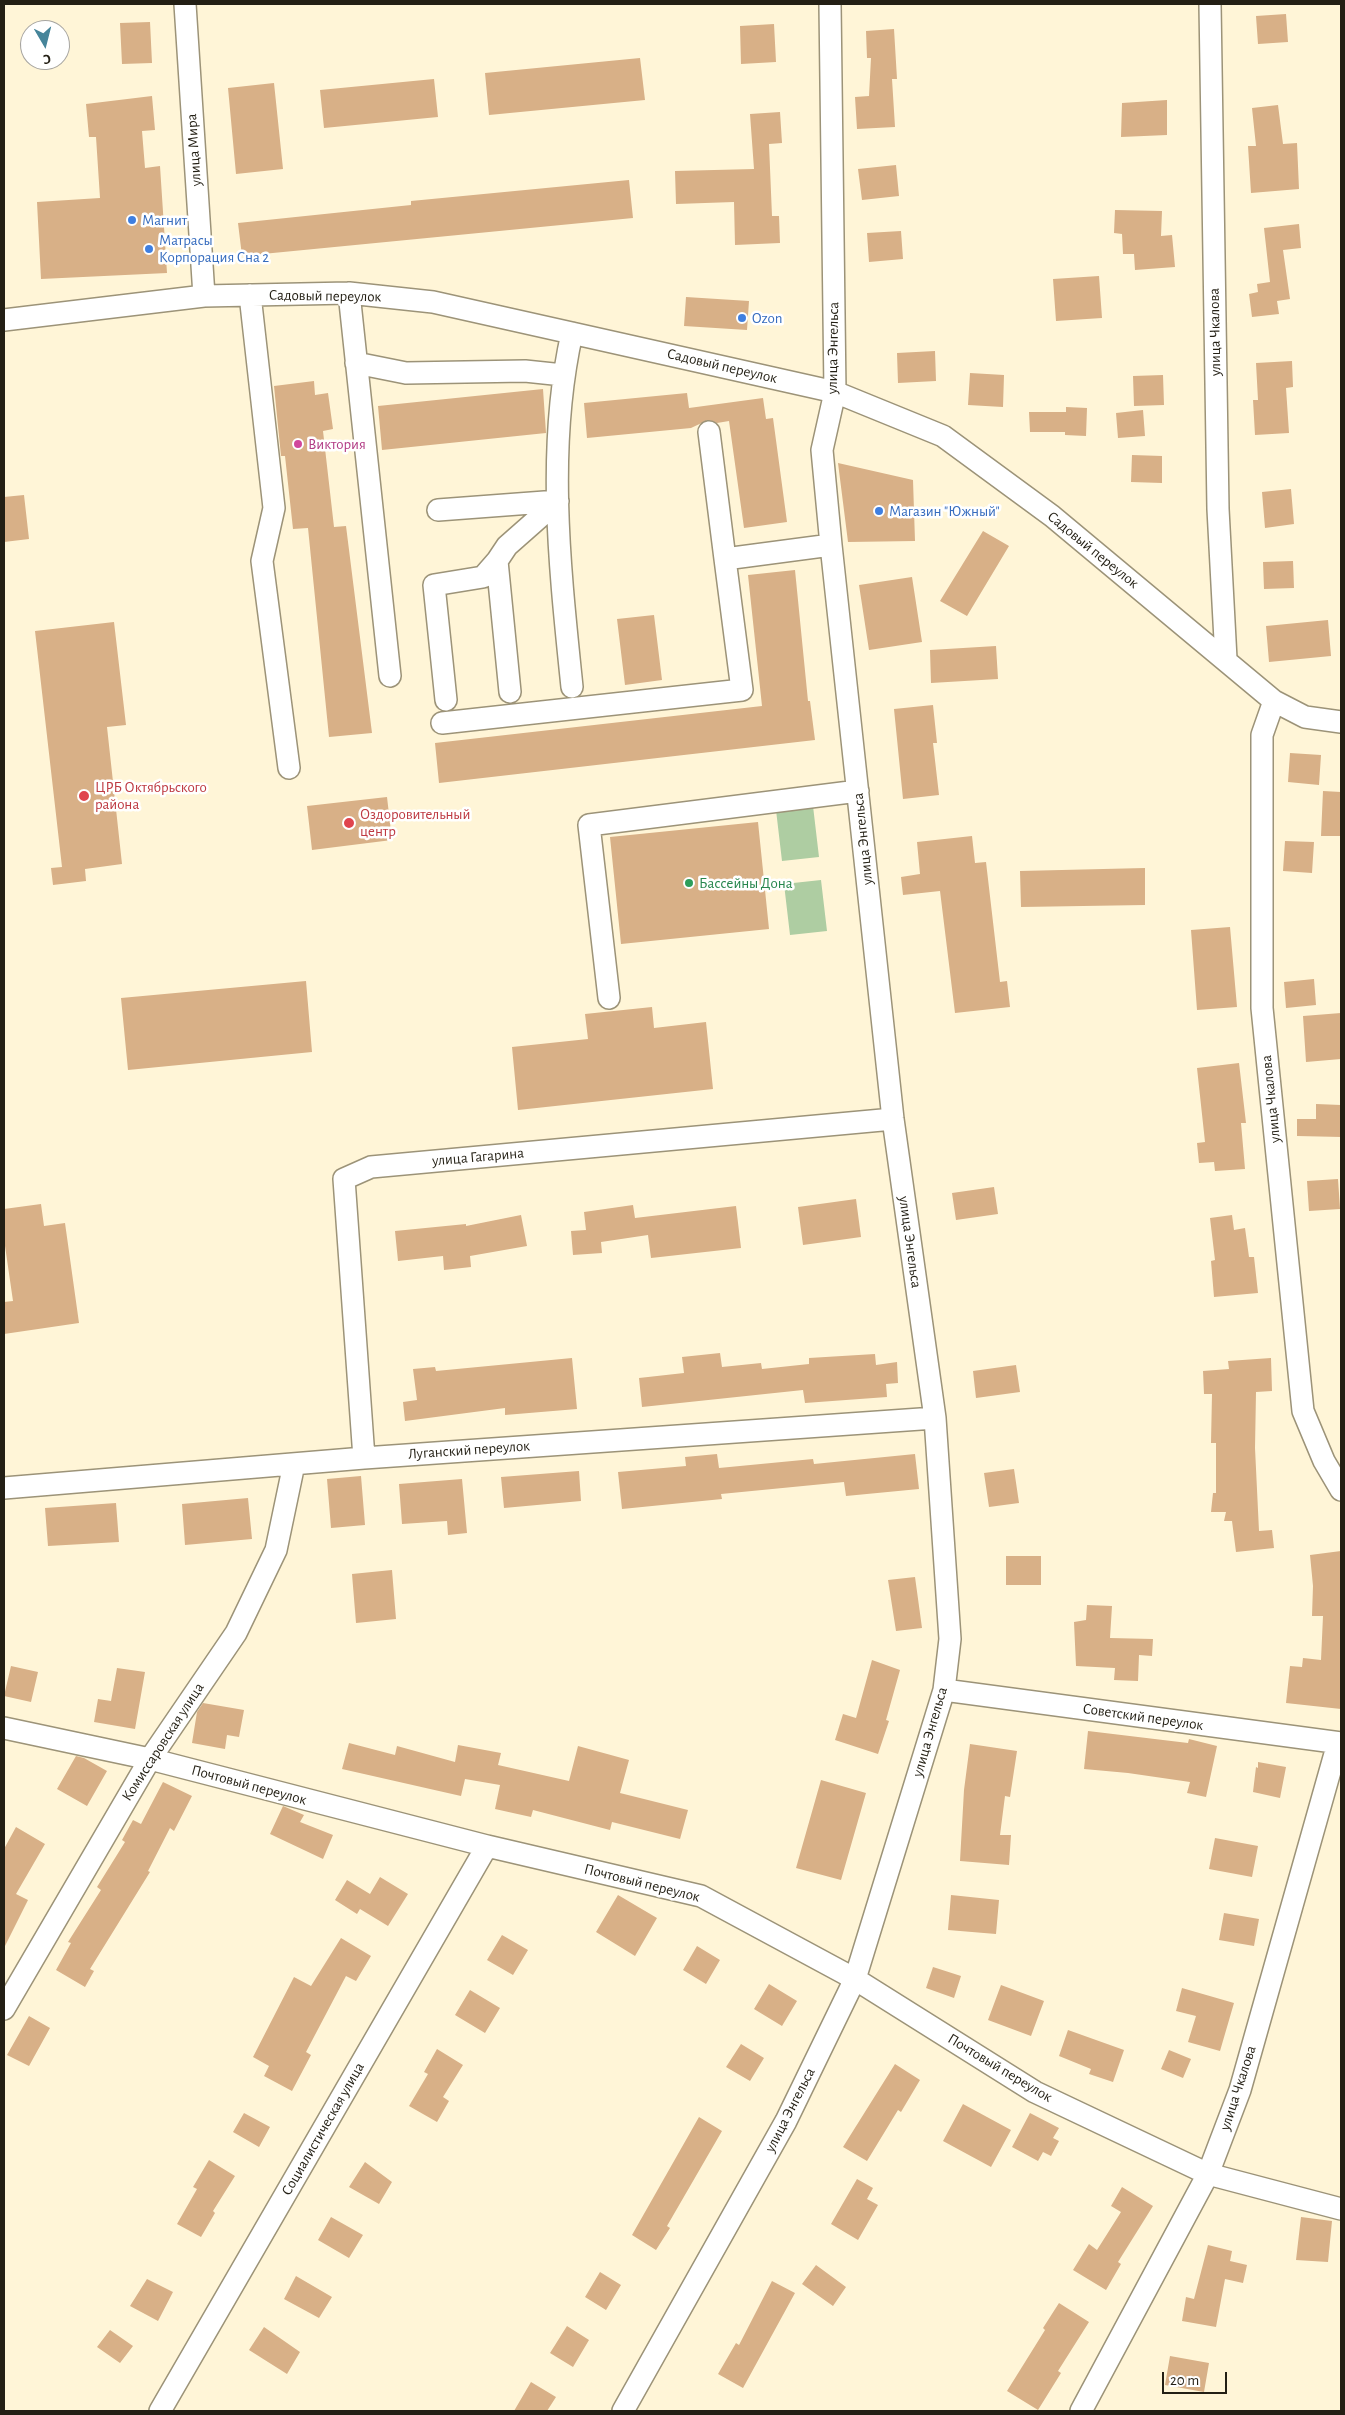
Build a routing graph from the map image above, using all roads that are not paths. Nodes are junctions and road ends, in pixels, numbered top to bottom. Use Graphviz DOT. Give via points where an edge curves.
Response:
graph roads {
  1 [pos="184,4"];
  2 [pos="830,4"];
  3 [pos="1210,4"];
  4 [pos="349,293"];
  5 [pos="250,295"];
  6 [pos="204,296"];
  7 [pos="4,320"];
  8 [pos="572,333"];
  9 [pos="356,363"];
  10 [pos="563,374"];
  11 [pos="835,392"];
  12 [pos="708,432"];
  13 [pos="558,501"];
  14 [pos="438,510"];
  15 [pos="830,545"];
  16 [pos="725,559"];
  17 [pos="497,561"];
  18 [pos="1226,659"];
  19 [pos="390,676"];
  20 [pos="572,687"];
  21 [pos="510,692"];
  22 [pos="446,700"];
  23 [pos="1274,701"];
  24 [pos="1341,722"];
  25 [pos="442,723"];
  26 [pos="288,768"];
  27 [pos="858,791"];
  28 [pos="609,998"];
  29 [pos="893,1119"];
  30 [pos="935,1418"];
  31 [pos="364,1458"];
  32 [pos="294,1464"];
  33 [pos="4,1488"];
  34 [pos="1341,1490"];
  35 [pos="944,1690"];
  36 [pos="4,1728"];
  37 [pos="1339,1743"];
  38 [pos="150,1759"];
  39 [pos="486,1846"];
  40 [pos="855,1980"];
  41 [pos="4,2009"];
  42 [pos="1208,2174"];
  43 [pos="1341,2210"];
  44 [pos="160,2411"];
  45 [pos="623,2411"];
  46 [pos="1081,2411"];
  1 -- 6 [label="street, улица Мира"];
  2 -- 11 [label="street, улица Энгельса"];
  3 -- 18 [label="street, улица Чкалова" via="1218,509"];
  4 -- 5 [label="street, Садовый переулок"];
  4 -- 8 [label="street, Садовый переулок" via="433,302"];
  4 -- 9 [label="street"];
  5 -- 6 [label="street, Садовый переулок"];
  5 -- 26 [label="street" via="274,508 262,561"];
  6 -- 7 [label="street, Садовый переулок"];
  8 -- 10 [label="street"];
  8 -- 11 [label="street, Садовый переулок"];
  9 -- 10 [label="street" via="406,373 525,371"];
  9 -- 19 [label="street"];
  10 -- 13 [label="street"];
  11 -- 15 [label="street, улица Энгельса" via="822,450"];
  11 -- 18 [label="street, Садовый переулок" via="943,436 1052,516"];
  12 -- 16 [label="street"];
  13 -- 14 [label="street"];
  13 -- 17 [label="street" via="506,546"];
  13 -- 20 [label="street" via="560,572"];
  15 -- 16 [label="street"];
  15 -- 27 [label="street, улица Энгельса"];
  16 -- 25 [label="street" via="742,690"];
  17 -- 21 [label="street"];
  17 -- 22 [label="street" via="483,577 434,585"];
  18 -- 23 [label="street, Садовый переулок"];
  23 -- 24 [label="street, Садовый переулок" via="1305,717"];
  23 -- 34 [label="street, улица Чкалова" via="1262,735 1262,1008 1303,1411 1324,1461"];
  27 -- 28 [label="street" via="589,825"];
  27 -- 29 [label="street, улица Энгельса"];
  29 -- 30 [label="street, улица Энгельса"];
  29 -- 31 [label="street, улица Гагарина" via="371,1167 344,1179"];
  30 -- 31 [label="street, Луганский переулок"];
  30 -- 35 [label="street, улица Энгельса" via="950,1639"];
  31 -- 32 [label="street, Луганский переулок"];
  32 -- 33 [label="street, Луганский переулок"];
  32 -- 38 [label="street, Комиссаровская улица" via="276,1550 236,1633"];
  35 -- 37 [label="street, Советский переулок"];
  35 -- 40 [label="street, улица Энгельса"];
  36 -- 38 [label="street, Почтовый переулок"];
  37 -- 42 [label="street, улица Чкалова" via="1240,2090"];
  38 -- 39 [label="street, Почтовый переулок"];
  38 -- 41 [label="street, Комиссаровская улица"];
  39 -- 40 [label="street, Почтовый переулок" via="701,1896"];
  39 -- 44 [label="street, Социалистическая улица"];
  40 -- 42 [label="street, Почтовый переулок" via="1035,2092"];
  40 -- 45 [label="street, улица Энгельса" via="786,2121"];
  42 -- 43 [label="street, Почтовый переулок"];
  42 -- 46 [label="street, улица Чкалова"];
}
